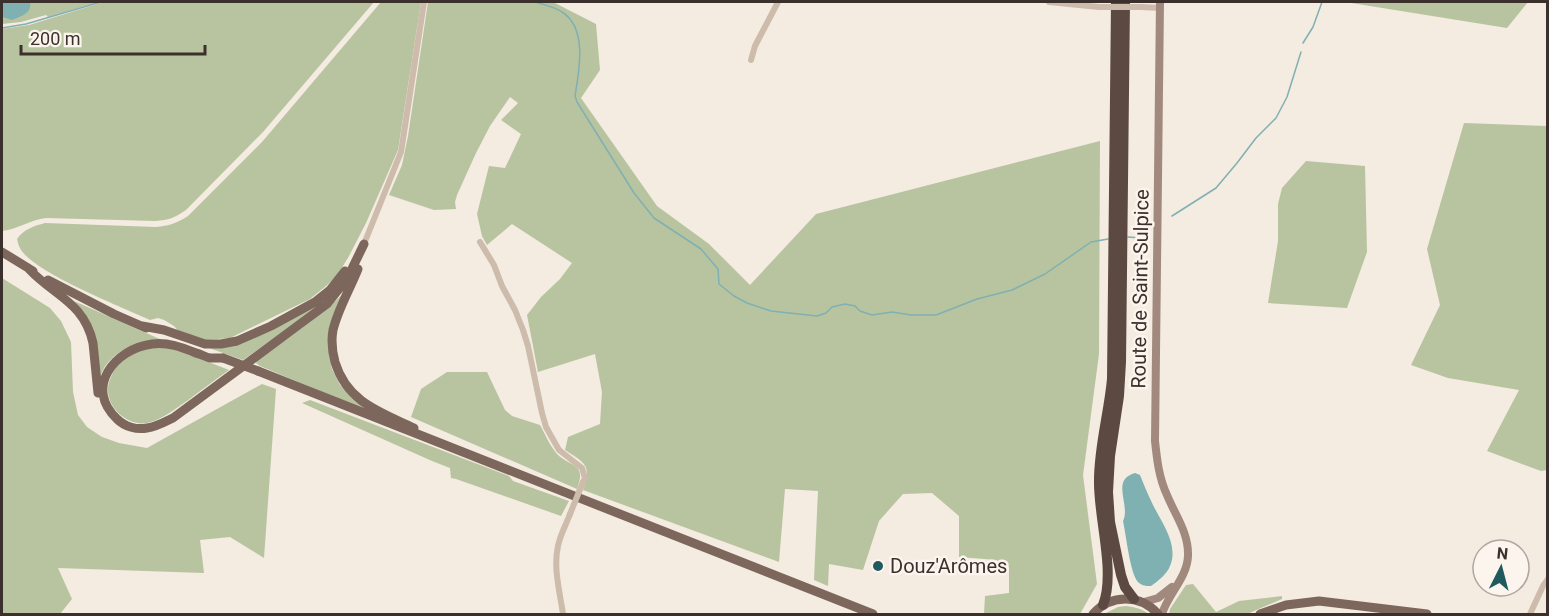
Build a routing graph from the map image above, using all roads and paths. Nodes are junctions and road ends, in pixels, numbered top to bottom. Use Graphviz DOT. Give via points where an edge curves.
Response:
graph roads {
  1 [pos="424,2"];
  2 [pos="778,2"];
  3 [pos="1049,2"];
  4 [pos="1116,2"];
  5 [pos="1125,2"];
  6 [pos="1070,3"];
  7 [pos="1160,5"];
  8 [pos="751,60"];
  9 [pos="1118,239"];
  10 [pos="480,242"];
  11 [pos="364,244"];
  12 [pos="2,252"];
  13 [pos="29,269"];
  14 [pos="142,326"];
  15 [pos="224,358"];
  16 [pos="173,418"];
  17 [pos="465,452"];
  18 [pos="1185,570"];
  19 [pos="1548,579"];
  20 [pos="1139,601"];
  21 [pos="1103,605"];
  22 [pos="563,615"];
  23 [pos="873,615"];
  24 [pos="1093,615"];
  25 [pos="1160,615"];
  26 [pos="1260,615"];
  27 [pos="1427,615"];
  28 [pos="1530,615"];
  1 -- 11 [label="street" via="401,152"];
  2 -- 8 [label="street"];
  3 -- 6 [label="street"];
  4 -- 9 [label="highway"];
  5 -- 9 [label="highway"];
  6 -- 7 [label="street, bridge" via="1099,7"];
  7 -- 18 [label="street, Route de Saint-Sulpice" via="1155,441 1160,477 1188,544"];
  9 -- 20 [label="highway" via="1121,379 1108,492 1121,575"];
  9 -- 21 [label="highway" via="1112,379 1099,478 1107,575"];
  10 -- 22 [label="street, bridge" via="523,330 546,427 559,450 582,468 585,478 557,551"];
  11 -- 14 [label="main road" via="323,296 237,341 205,344"];
  11 -- 16 [label="main road" via="347,279 327,304"];
  11 -- 17 [label="main road" via="333,330 333,351 340,376 364,404"];
  12 -- 13 [label="main road"];
  13 -- 14 [label="main road"];
  13 -- 16 [label="main road" via="72,304 83,319 93,343 100,400 112,422 142,434 160,430"];
  14 -- 15 [label="main road"];
  15 -- 16 [label="main road" via="158,343 137,347 113,363 104,378 103,391 106,405 116,418 127,426 143,429"];
  15 -- 17 [label="main road, bridge"];
  17 -- 23 [label="main road"];
  18 -- 20 [label="street" via="1158,598"];
  18 -- 25 [label="street, Route de Saint-Sulpice"];
  19 -- 28 [label="street"];
  20 -- 21 [label="main road" via="1118,599"];
  20 -- 25 [label="main road"];
  21 -- 24 [label="main road"];
  26 -- 27 [label="main road" via="1286,605 1319,601"];
}
